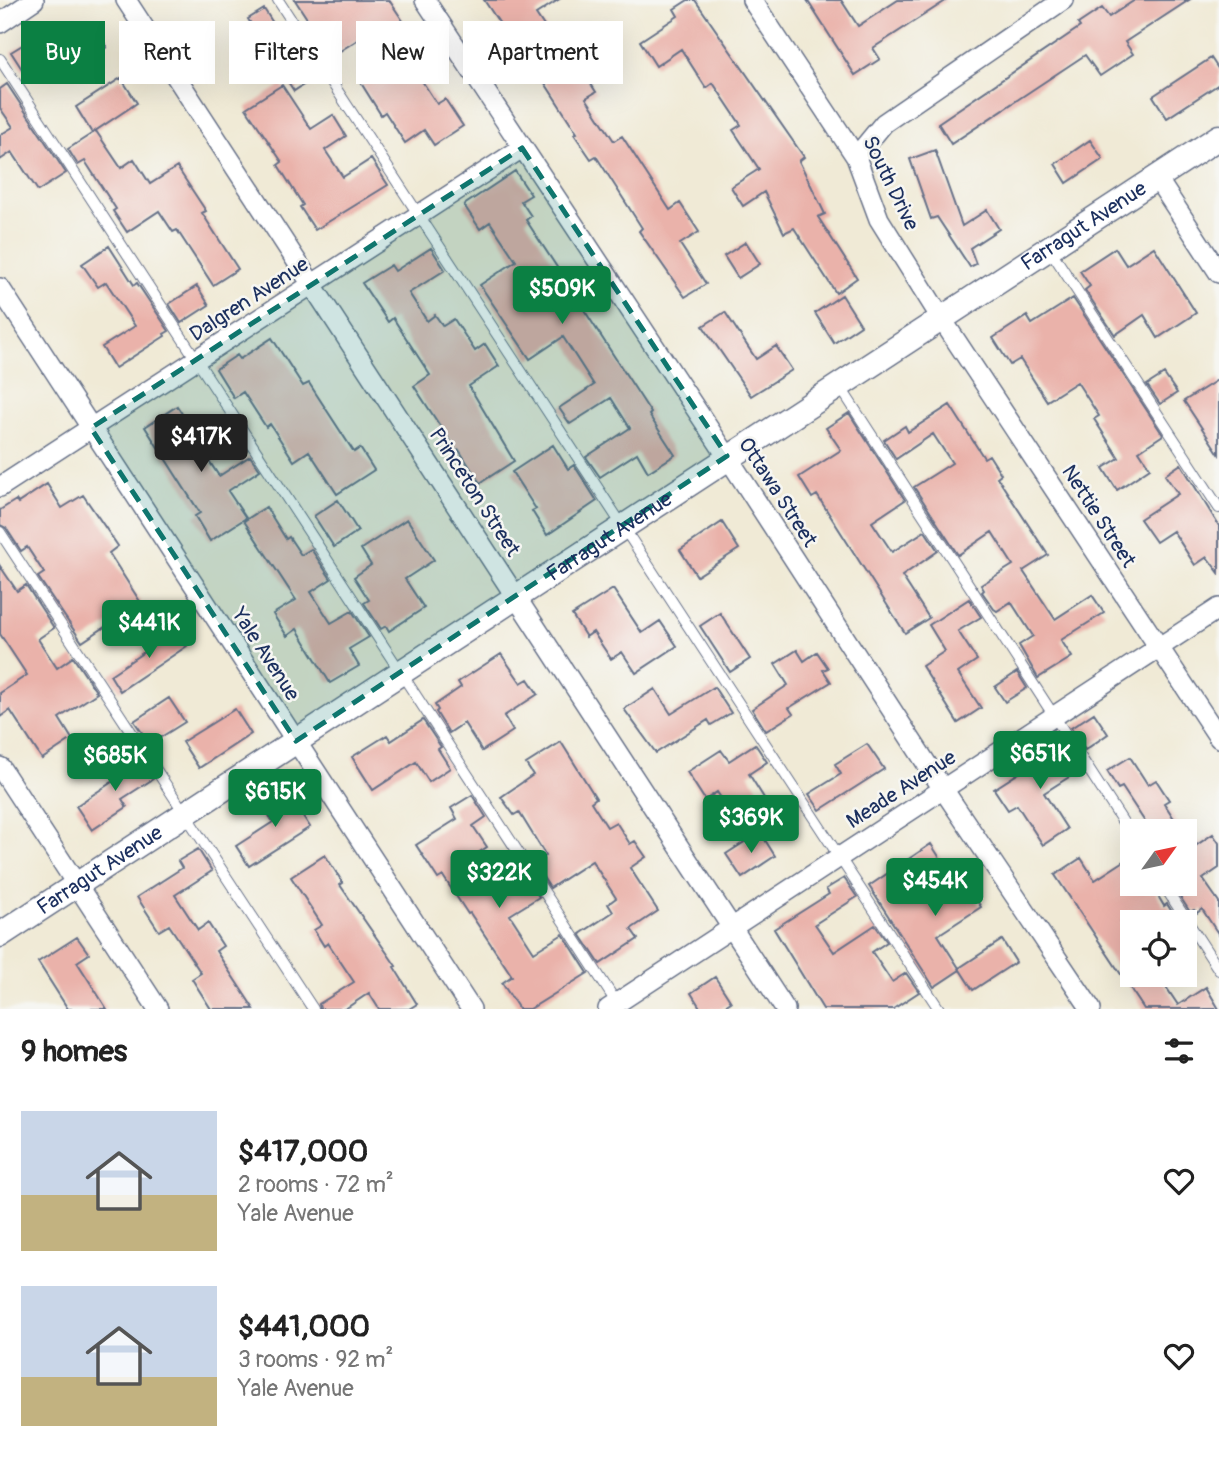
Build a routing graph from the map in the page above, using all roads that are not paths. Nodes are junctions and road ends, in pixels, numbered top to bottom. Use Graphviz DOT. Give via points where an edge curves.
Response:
graph roads {
  1 [pos="34,0"];
  2 [pos="127,0"];
  3 [pos="278,0"];
  4 [pos="425,0"];
  5 [pos="752,0"];
  6 [pos="1063,0"];
  7 [pos="0,23"];
  8 [pos="0,59"];
  9 [pos="1219,136"];
  10 [pos="522,148"];
  11 [pos="856,157"];
  12 [pos="1156,177"];
  13 [pos="419,215"];
  14 [pos="1048,248"];
  15 [pos="1219,273"];
  16 [pos="312,284"];
  17 [pos="0,288"];
  18 [pos="942,318"];
  19 [pos="196,360"];
  20 [pos="839,384"];
  21 [pos="91,428"];
  22 [pos="727,456"];
  23 [pos="0,487"];
  24 [pos="1219,508"];
  25 [pos="622,527"];
  26 [pos="0,532"];
  27 [pos="516,597"];
  28 [pos="1219,608"];
  29 [pos="1158,648"];
  30 [pos="401,673"];
  31 [pos="1054,716"];
  32 [pos="1219,738"];
  33 [pos="296,741"];
  34 [pos="0,766"];
  35 [pos="943,789"];
  36 [pos="185,813"];
  37 [pos="1121,819"];
  38 [pos="839,857"];
  39 [pos="76,883"];
  40 [pos="1171,896"];
  41 [pos="732,927"];
  42 [pos="0,935"];
  43 [pos="1219,970"];
  44 [pos="616,1007"];
  45 [pos="158,1009"];
  46 [pos="313,1009"];
  47 [pos="471,1009"];
  48 [pos="785,1009"];
  49 [pos="939,1009"];
  50 [pos="1091,1009"];
  1 -- 7 [label="street"];
  2 -- 16 [label="street, Princeton Street"];
  3 -- 13 [label="lane"];
  4 -- 10 [label="street, Ottawa Street"];
  5 -- 11 [label="street, South Drive"];
  6 -- 11 [label="street" via="884,123"];
  8 -- 19 [label="lane"];
  9 -- 12 [label="street, Farragut Avenue"];
  10 -- 13 [label="street, Dalgren Avenue"];
  10 -- 22 [label="street, Ottawa Street"];
  11 -- 18 [label="street, South Drive" via="879,219"];
  12 -- 14 [label="street, Farragut Avenue"];
  12 -- 15 [label="street"];
  13 -- 16 [label="street, Dalgren Avenue"];
  13 -- 25 [label="lane"];
  14 -- 18 [label="street, Farragut Avenue"];
  14 -- 24 [label="lane"];
  16 -- 19 [label="street, Dalgren Avenue"];
  16 -- 27 [label="street, Princeton Street"];
  17 -- 21 [label="street, Yale Avenue"];
  18 -- 20 [label="street, Farragut Avenue"];
  18 -- 29 [label="street, Nettie Street"];
  19 -- 21 [label="street, Dalgren Avenue"];
  19 -- 30 [label="lane"];
  20 -- 22 [label="street, Farragut Avenue"];
  20 -- 31 [label="lane"];
  21 -- 23 [label="street, Dalgren Avenue"];
  21 -- 33 [label="street, Yale Avenue"];
  22 -- 25 [label="street, Farragut Avenue"];
  22 -- 35 [label="street, Ottawa Street"];
  25 -- 27 [label="street, Farragut Avenue"];
  25 -- 38 [label="lane"];
  26 -- 36 [label="lane"];
  27 -- 30 [label="street, Farragut Avenue"];
  27 -- 41 [label="street, Princeton Street"];
  28 -- 29 [label="street, Meade Avenue"];
  29 -- 31 [label="street, Meade Avenue"];
  29 -- 32 [label="street, Nettie Street"];
  30 -- 33 [label="street, Farragut Avenue"];
  30 -- 44 [label="lane"];
  31 -- 35 [label="street, Meade Avenue"];
  31 -- 37 [label="lane"];
  33 -- 36 [label="street, Farragut Avenue"];
  33 -- 47 [label="street, Yale Avenue"];
  34 -- 39 [label="street"];
  35 -- 38 [label="street, Meade Avenue"];
  35 -- 50 [label="street, Ottawa Street"];
  36 -- 39 [label="street, Farragut Avenue"];
  36 -- 46 [label="lane"];
  38 -- 41 [label="street, Meade Avenue"];
  38 -- 49 [label="lane"];
  39 -- 42 [label="street, Farragut Avenue"];
  39 -- 45 [label="street"];
  40 -- 43 [label="lane"];
  41 -- 44 [label="street, Meade Avenue"];
  41 -- 48 [label="street, Princeton Street"];
}
